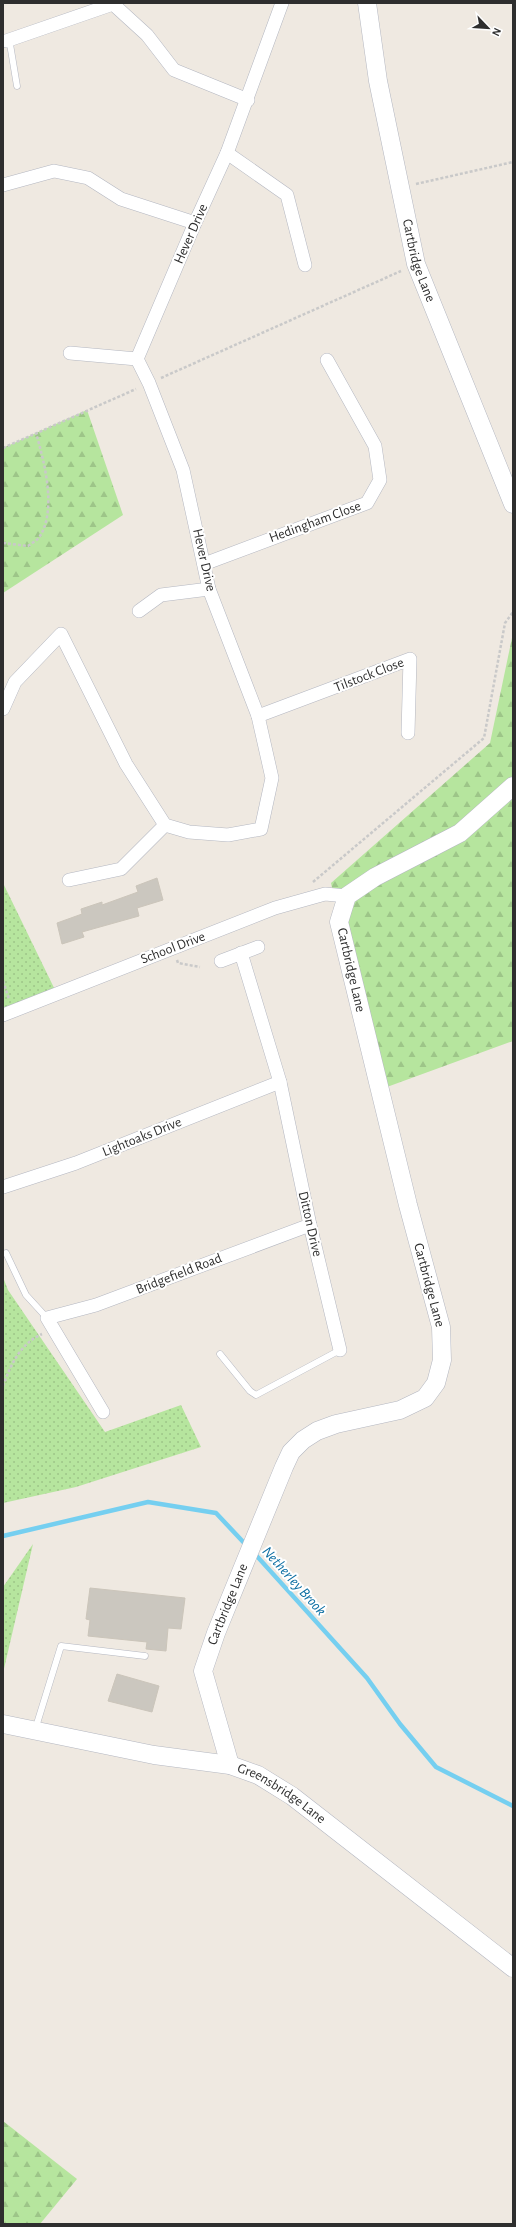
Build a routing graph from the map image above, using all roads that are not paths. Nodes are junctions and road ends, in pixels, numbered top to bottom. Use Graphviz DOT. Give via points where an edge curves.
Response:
graph roads {
  1 [pos="282,3"];
  2 [pos="367,3"];
  3 [pos="113,4"];
  4 [pos="4,41"];
  5 [pos="17,86"];
  6 [pos="248,100"];
  7 [pos="227,153"];
  8 [pos="3,185"];
  9 [pos="195,223"];
  10 [pos="305,265"];
  11 [pos="70,353"];
  12 [pos="138,360"];
  13 [pos="327,360"];
  14 [pos="513,504"];
  15 [pos="204,564"];
  16 [pos="209,590"];
  17 [pos="139,611"];
  18 [pos="3,709"];
  19 [pos="258,716"];
  20 [pos="408,733"];
  21 [pos="513,786"];
  22 [pos="165,825"];
  23 [pos="69,880"];
  24 [pos="347,896"];
  25 [pos="258,947"];
  26 [pos="241,953"];
  27 [pos="220,961"];
  28 [pos="8,1013"];
  29 [pos="280,1082"];
  30 [pos="3,1187"];
  31 [pos="310,1225"];
  32 [pos="6,1253"];
  33 [pos="50,1324"];
  34 [pos="340,1350"];
  35 [pos="220,1354"];
  36 [pos="103,1412"];
  37 [pos="145,1656"];
  38 [pos="3,1724"];
  39 [pos="34,1731"];
  40 [pos="230,1765"];
  41 [pos="513,1968"];
  1 -- 6 [label="street, Hever Drive"];
  2 -- 14 [label="street, Cartbridge Lane" via="378,81 416,264"];
  3 -- 4 [label="street"];
  3 -- 6 [label="street" via="148,35 174,70"];
  4 -- 5 [label="lane" via="10,44"];
  6 -- 7 [label="street, Hever Drive"];
  7 -- 9 [label="street, Hever Drive"];
  7 -- 10 [label="street" via="287,195"];
  8 -- 9 [label="street" via="54,171 88,178 121,199"];
  9 -- 12 [label="street, Hever Drive"];
  11 -- 12 [label="street"];
  12 -- 15 [label="street, Hever Drive" via="183,470"];
  13 -- 15 [label="street, Hedingham Close" via="375,446 380,480 367,503"];
  15 -- 16 [label="street, Hever Drive"];
  16 -- 17 [label="street" via="162,595"];
  16 -- 19 [label="street, Hever Drive"];
  18 -- 22 [label="street" via="15,682 61,634 126,764"];
  19 -- 20 [label="street, Tilstock Close" via="410,659"];
  19 -- 22 [label="street, Hever Drive" via="272,778 261,829 228,836 189,832"];
  21 -- 24 [label="street" via="460,833 375,877"];
  22 -- 23 [label="street" via="121,869"];
  24 -- 28 [label="street, School Drive" via="325,894 275,908"];
  24 -- 40 [label="street, Cartbridge Lane" via="339,922 440,1327 442,1360 436,1383 419,1402 400,1410 336,1424 317,1431 291,1452 230,1598 203,1671"];
  25 -- 26 [label="street"];
  26 -- 27 [label="street"];
  26 -- 29 [label="street, Ditton Drive"];
  29 -- 30 [label="street, Lightoaks Drive" via="76,1163"];
  29 -- 31 [label="street, Ditton Drive"];
  31 -- 33 [label="street, Bridgefield Road"];
  31 -- 34 [label="street, Ditton Drive"];
  32 -- 33 [label="lane" via="26,1294"];
  33 -- 36 [label="street"];
  34 -- 35 [label="lane, Ditton Drive" via="256,1395"];
  37 -- 39 [label="lane" via="60,1646"];
  38 -- 39 [label="street, Greensbridge Lane"];
  39 -- 40 [label="street, Greensbridge Lane" via="154,1755"];
  40 -- 41 [label="street, Greensbridge Lane" via="258,1775 292,1796"];
}
